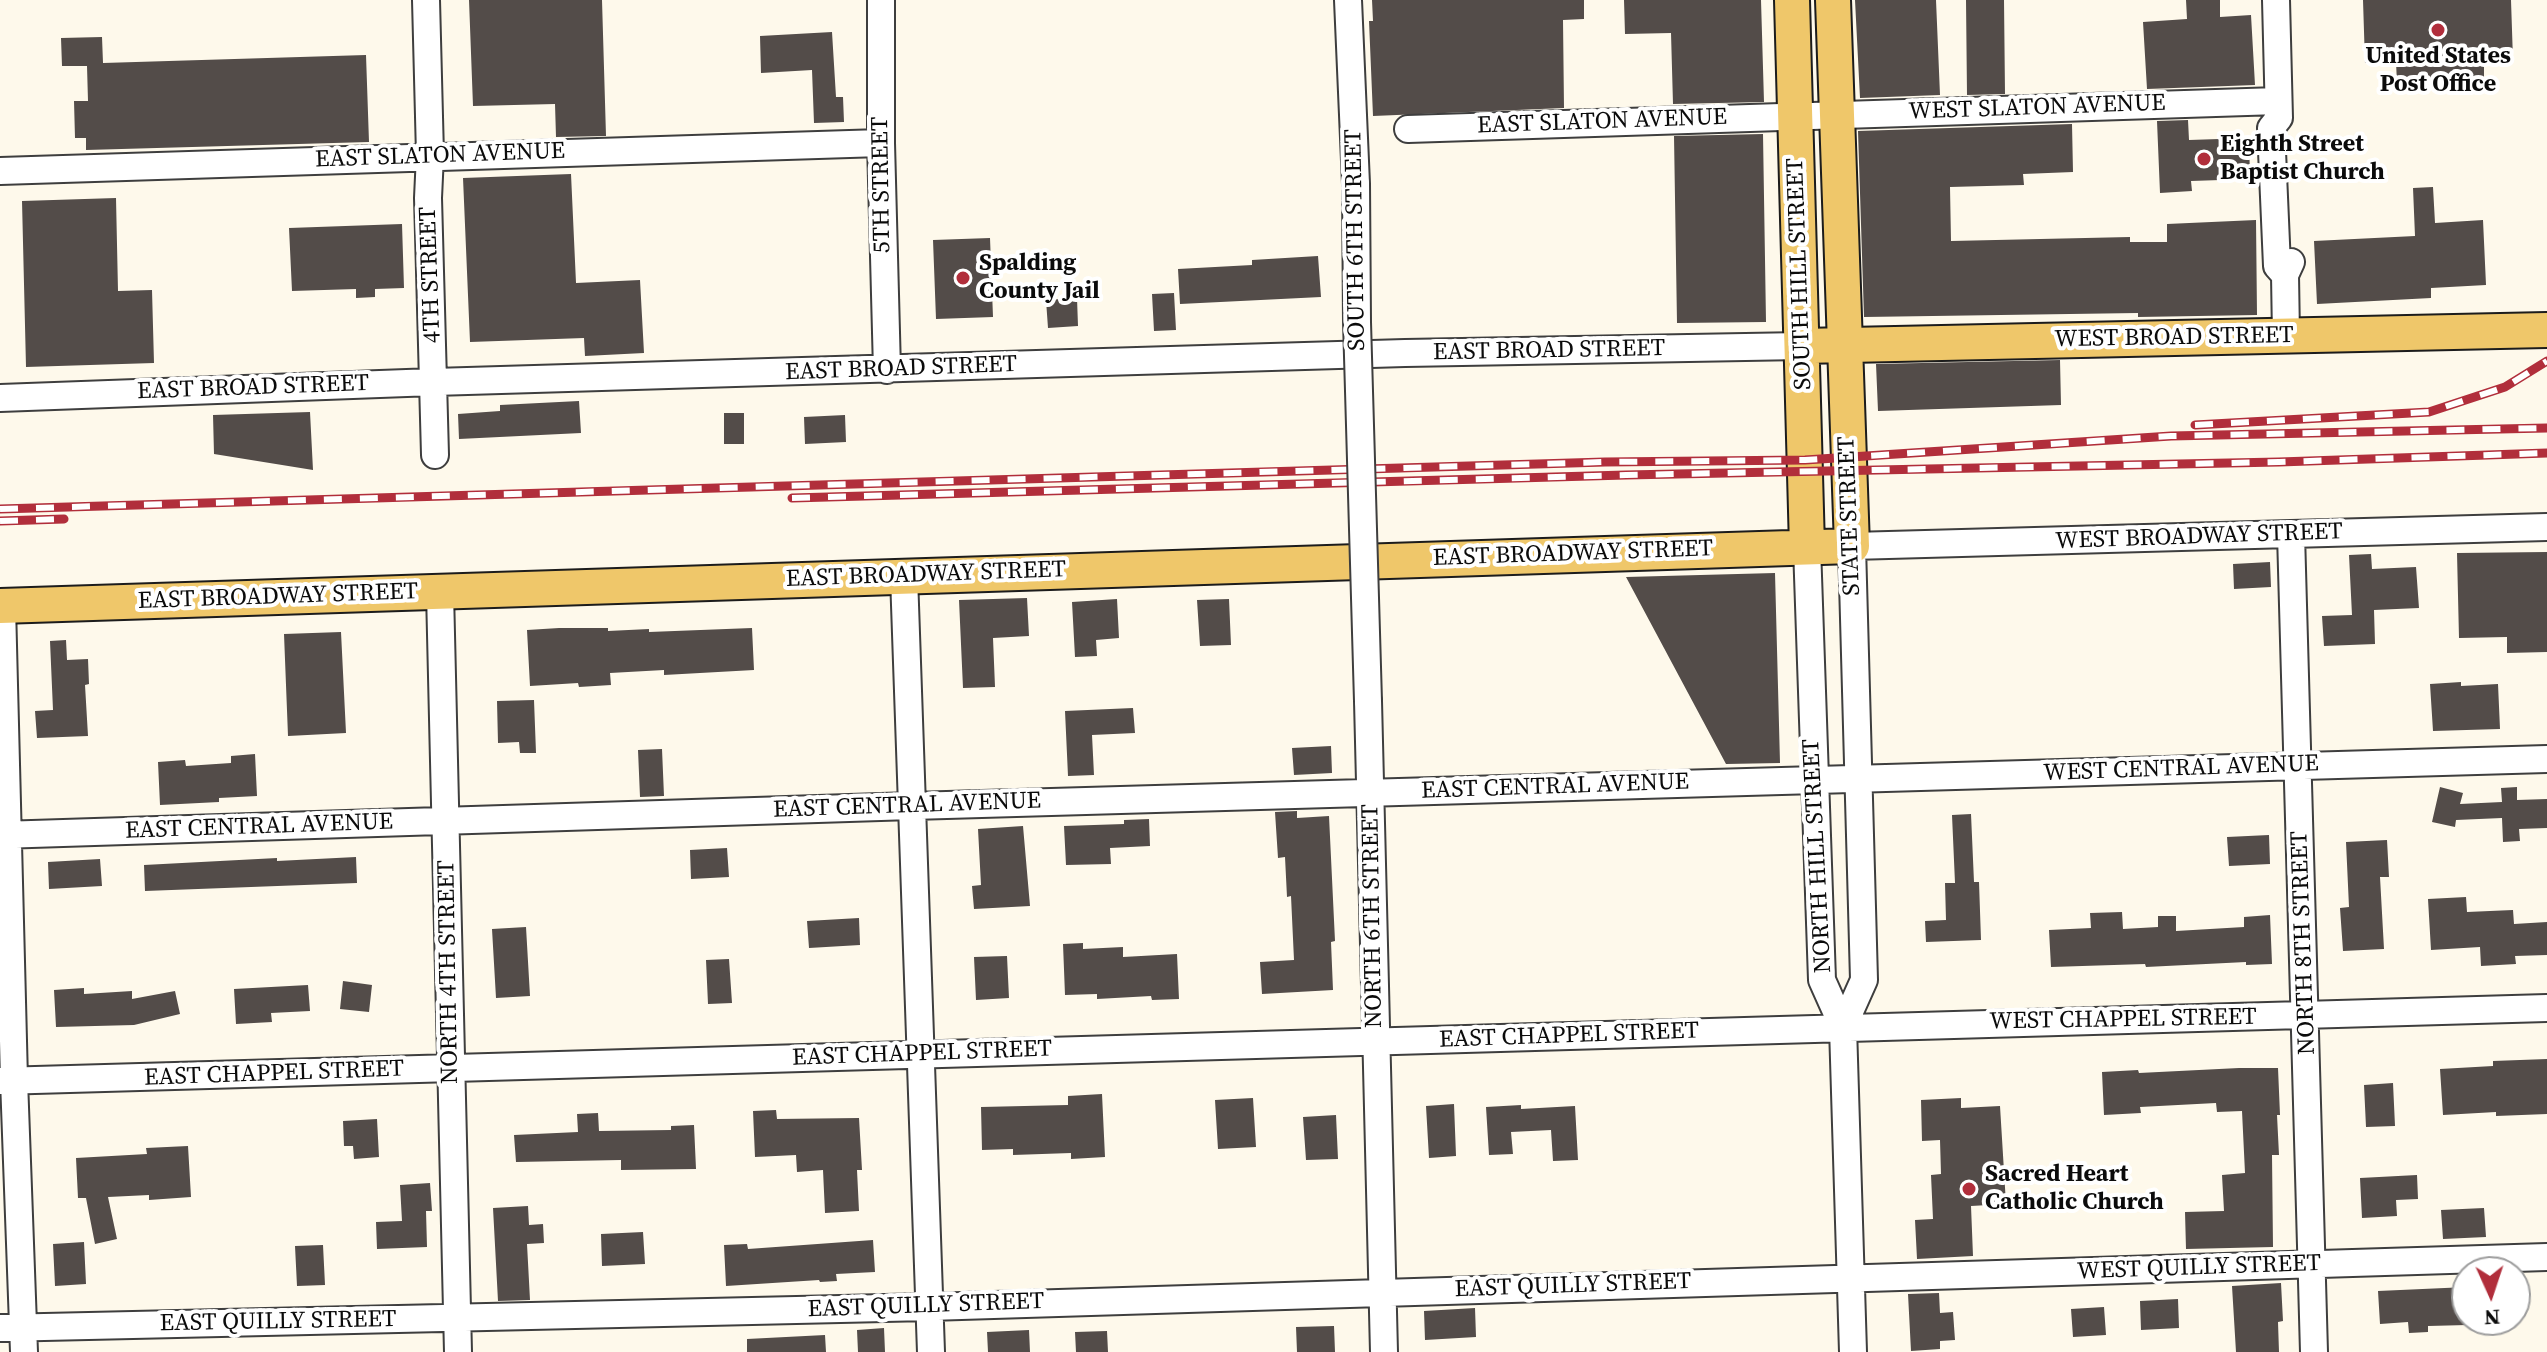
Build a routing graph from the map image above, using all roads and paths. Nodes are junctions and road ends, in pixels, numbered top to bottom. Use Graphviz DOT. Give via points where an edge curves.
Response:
graph roads {
  1 [pos="426,0"];
  2 [pos="881,0"];
  3 [pos="1348,0"];
  4 [pos="1792,0"];
  5 [pos="1833,0"];
  6 [pos="2276,0"];
  7 [pos="2278,109"];
  8 [pos="1837,114"];
  9 [pos="1795,115"];
  10 [pos="1408,129"];
  11 [pos="881,143"];
  12 [pos="430,155"];
  13 [pos="0,171"];
  14 [pos="2547,330"];
  15 [pos="2286,336"];
  16 [pos="1845,345"];
  17 [pos="1802,346"];
  18 [pos="887,370"];
  19 [pos="434,382"];
  20 [pos="0,398"];
  21 [pos="435,455"];
  22 [pos="1364,481"];
  23 [pos="2547,527"];
  24 [pos="2291,534"];
  25 [pos="1852,546"];
  26 [pos="1807,547"];
  27 [pos="904,576"];
  28 [pos="440,592"];
  29 [pos="1,606"];
  30 [pos="2547,759"];
  31 [pos="2298,765"];
  32 [pos="1858,778"];
  33 [pos="1814,779"];
  34 [pos="1370,793"];
  35 [pos="912,806"];
  36 [pos="447,821"];
  37 [pos="4,835"];
  38 [pos="2547,1008"];
  39 [pos="2306,1016"];
  40 [pos="1843,1027"];
  41 [pos="1376,1042"];
  42 [pos="919,1054"];
  43 [pos="450,1069"];
  44 [pos="7,1081"];
  45 [pos="2547,1257"];
  46 [pos="2312,1265"];
  47 [pos="1851,1278"];
  48 [pos="1383,1291"];
  49 [pos="929,1307"];
  50 [pos="456,1317"];
  51 [pos="16,1336"];
  52 [pos="458,1352"];
  53 [pos="931,1352"];
  54 [pos="1384,1352"];
  55 [pos="1853,1352"];
  56 [pos="2314,1352"];
  1 -- 12 [label="street, 4TH STREET"];
  2 -- 11 [label="street, 5TH STREET"];
  3 -- 22 [label="street, SOUTH 6TH STREET, bridge"];
  4 -- 9 [label="main road, SOUTH HILL STREET"];
  5 -- 8 [label="main road, STATE STREET"];
  6 -- 7 [label="street"];
  7 -- 8 [label="street, WEST SLATON AVENUE"];
  7 -- 15 [label="street" via="2287,126 2291,266 2285,275"];
  8 -- 9 [label="street, WEST SLATON AVENUE"];
  8 -- 16 [label="main road, STATE STREET"];
  9 -- 10 [label="street, EAST SLATON AVENUE"];
  9 -- 17 [label="main road, SOUTH HILL STREET"];
  11 -- 12 [label="street, EAST SLATON AVENUE"];
  11 -- 18 [label="street, 5TH STREET"];
  12 -- 13 [label="street, EAST SLATON AVENUE"];
  12 -- 19 [label="street, 4TH STREET"];
  14 -- 15 [label="main road, WEST BROAD STREET"];
  15 -- 16 [label="main road, WEST BROAD STREET"];
  16 -- 17 [label="main road, WEST BROAD STREET"];
  16 -- 25 [label="main road, STATE STREET"];
  17 -- 18 [label="street, EAST BROAD STREET"];
  17 -- 26 [label="main road, SOUTH HILL STREET"];
  18 -- 19 [label="street, EAST BROAD STREET"];
  19 -- 20 [label="street, EAST BROAD STREET"];
  19 -- 21 [label="street, 4TH STREET"];
  22 -- 34 [label="street, NORTH 6TH STREET, bridge"];
  23 -- 24 [label="street, WEST BROADWAY STREET"];
  24 -- 25 [label="street, WEST BROADWAY STREET"];
  24 -- 31 [label="street, NORTH 8TH STREET"];
  25 -- 26 [label="main road, EAST BROADWAY STREET"];
  25 -- 32 [label="street, STATE STREET"];
  26 -- 27 [label="main road, EAST BROADWAY STREET"];
  26 -- 33 [label="street, NORTH HILL STREET"];
  27 -- 28 [label="main road, EAST BROADWAY STREET"];
  27 -- 35 [label="street"];
  28 -- 29 [label="main road, EAST BROADWAY STREET"];
  28 -- 36 [label="street, NORTH 4TH STREET"];
  29 -- 37 [label="street"];
  30 -- 31 [label="street, WEST CENTRAL AVENUE"];
  31 -- 32 [label="street, WEST CENTRAL AVENUE"];
  31 -- 39 [label="street, NORTH 8TH STREET"];
  32 -- 33 [label="street, WEST CENTRAL AVENUE"];
  32 -- 40 [label="street, STATE STREET" via="1864,980"];
  33 -- 34 [label="street, EAST CENTRAL AVENUE"];
  33 -- 40 [label="street, NORTH HILL STREET" via="1822,980"];
  34 -- 35 [label="street, EAST CENTRAL AVENUE"];
  34 -- 41 [label="street, NORTH 6TH STREET"];
  35 -- 36 [label="street, EAST CENTRAL AVENUE"];
  35 -- 42 [label="street"];
  36 -- 37 [label="street, EAST CENTRAL AVENUE"];
  36 -- 43 [label="street, NORTH 4TH STREET"];
  37 -- 44 [label="street"];
  38 -- 39 [label="street, WEST CHAPPEL STREET"];
  39 -- 40 [label="street, WEST CHAPPEL STREET"];
  39 -- 46 [label="street, NORTH 8TH STREET"];
  40 -- 41 [label="street, EAST CHAPPEL STREET"];
  40 -- 47 [label="street, NORTH HILL STREET"];
  41 -- 42 [label="street, EAST CHAPPEL STREET"];
  41 -- 48 [label="street, NORTH 6TH STREET"];
  42 -- 43 [label="street, EAST CHAPPEL STREET"];
  42 -- 49 [label="street"];
  43 -- 44 [label="street, EAST CHAPPEL STREET"];
  43 -- 50 [label="street, NORTH 4TH STREET"];
  44 -- 51 [label="street"];
  45 -- 46 [label="street, WEST QUILLY STREET"];
  46 -- 47 [label="street, WEST QUILLY STREET"];
  46 -- 56 [label="street, NORTH 8TH STREET"];
  47 -- 48 [label="street, EAST QUILLY STREET"];
  47 -- 55 [label="street, NORTH HILL STREET"];
  48 -- 49 [label="street, EAST QUILLY STREET"];
  48 -- 54 [label="street, NORTH 6TH STREET"];
  49 -- 50 [label="street, EAST QUILLY STREET"];
  49 -- 53 [label="street"];
  50 -- 51 [label="street, EAST QUILLY STREET"];
  50 -- 52 [label="street, NORTH 4TH STREET"];
}
